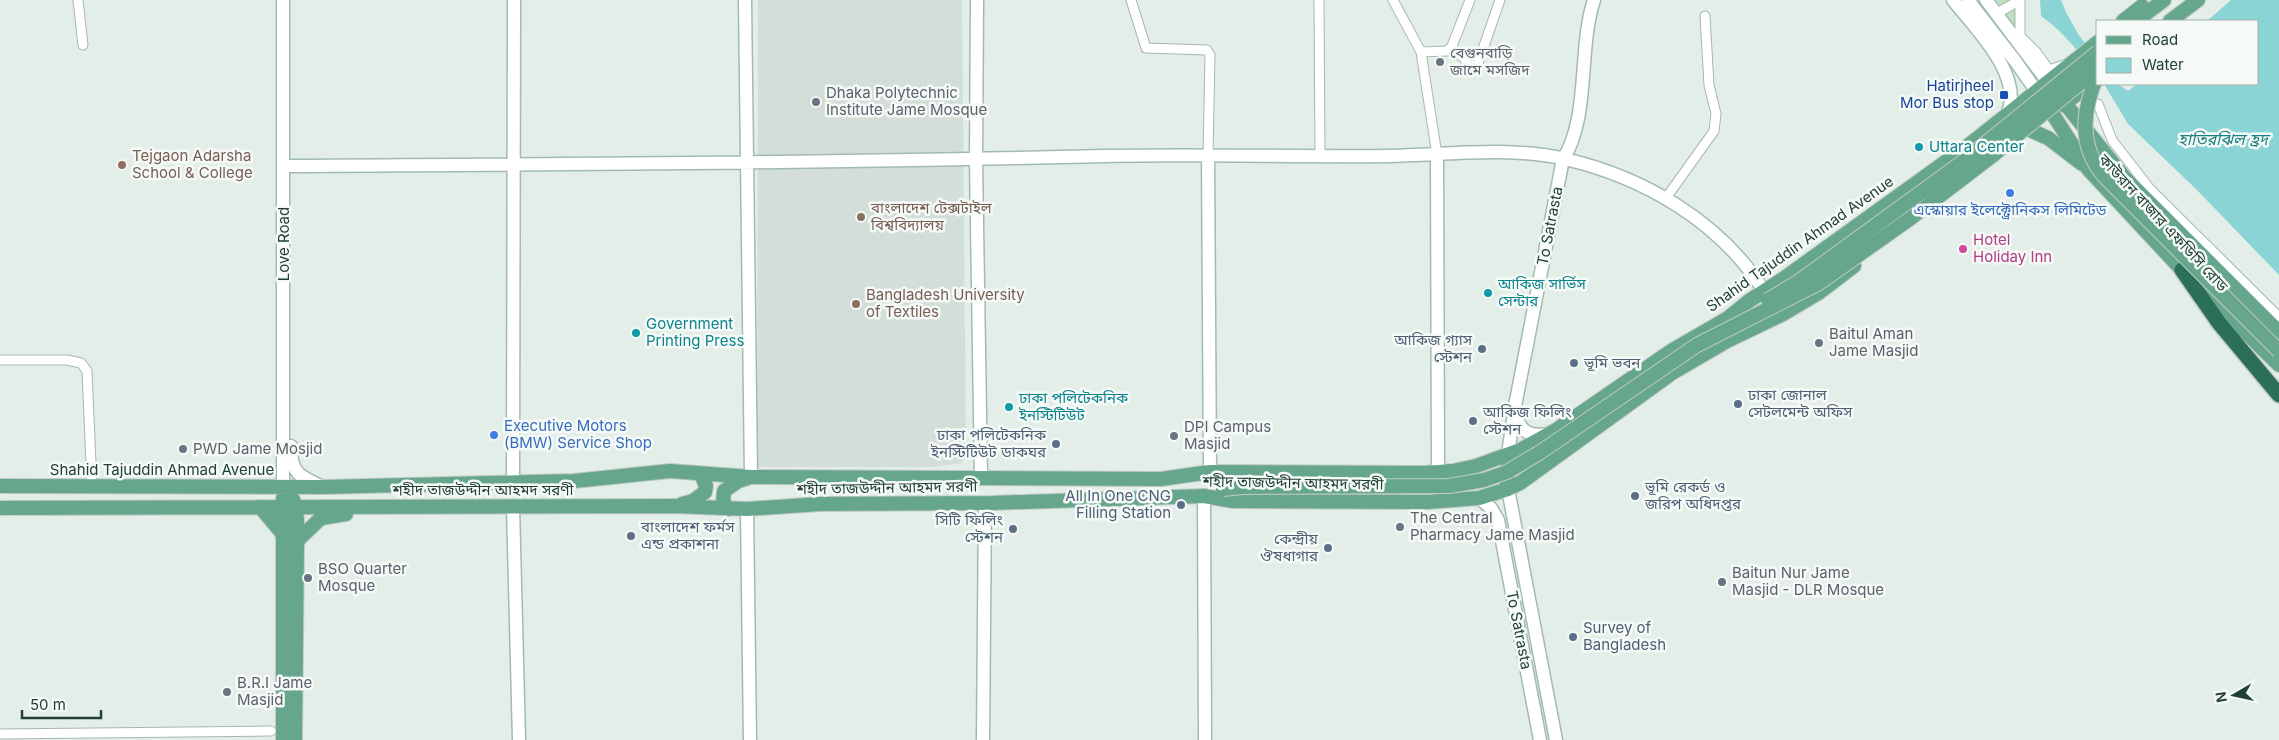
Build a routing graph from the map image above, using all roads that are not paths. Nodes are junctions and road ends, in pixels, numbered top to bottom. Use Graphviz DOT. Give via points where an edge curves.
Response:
graph roads {
  1 [pos="78,0"];
  2 [pos="283,0"];
  3 [pos="514,0"];
  4 [pos="746,0"];
  5 [pos="977,0"];
  6 [pos="1131,0"];
  7 [pos="1319,0"];
  8 [pos="1393,0"];
  9 [pos="1470,0"];
  10 [pos="1500,0"];
  11 [pos="1594,0"];
  12 [pos="1952,0"];
  13 [pos="1968,0"];
  14 [pos="1986,0"];
  15 [pos="1993,0"];
  16 [pos="2020,0"];
  17 [pos="2149,0"];
  18 [pos="2164,0"];
  19 [pos="2185,0"];
  20 [pos="2198,0"];
  21 [pos="2001,11"];
  22 [pos="1706,16"];
  23 [pos="2124,20"];
  24 [pos="2137,20"];
  25 [pos="2159,20"];
  26 [pos="2171,20"];
  27 [pos="2020,36"];
  28 [pos="2096,44"];
  29 [pos="84,45"];
  30 [pos="1451,47"];
  31 [pos="1421,52"];
  32 [pos="2096,54"];
  33 [pos="2075,60"];
  34 [pos="2096,70"];
  35 [pos="2096,80"];
  36 [pos="2048,82"];
  37 [pos="2096,85"];
  38 [pos="2096,85"];
  39 [pos="2037,92"];
  40 [pos="2093,102"];
  41 [pos="2065,103"];
  42 [pos="2053,113"];
  43 [pos="2007,115"];
  44 [pos="2032,131"];
  45 [pos="1574,135"];
  46 [pos="2103,152"];
  47 [pos="1208,154"];
  48 [pos="1437,155"];
  49 [pos="1320,156"];
  50 [pos="1563,159"];
  51 [pos="976,160"];
  52 [pos="747,162"];
  53 [pos="512,164"];
  54 [pos="284,166"];
  55 [pos="1592,166"];
  56 [pos="2088,169"];
  57 [pos="1666,198"];
  58 [pos="2182,270"];
  59 [pos="1764,291"];
  60 [pos="2279,317"];
  61 [pos="1728,318"];
  62 [pos="2279,332"];
  63 [pos="2279,351"];
  64 [pos="0,360"];
  65 [pos="2279,365"];
  66 [pos="283,368"];
  67 [pos="2279,395"];
  68 [pos="1514,406"];
  69 [pos="1551,434"];
  70 [pos="1526,447"];
  71 [pos="1438,448"];
  72 [pos="1508,454"];
  73 [pos="1481,464"];
  74 [pos="1537,470"];
  75 [pos="1453,471"];
  76 [pos="1210,472"];
  77 [pos="1438,473"];
  78 [pos="701,474"];
  79 [pos="751,477"];
  80 [pos="981,477"];
  81 [pos="513,482"];
  82 [pos="0,486"];
  83 [pos="92,486"];
  84 [pos="123,486"];
  85 [pos="283,487"];
  86 [pos="323,487"];
  87 [pos="1508,489"];
  88 [pos="1204,496"];
  89 [pos="1479,498"];
  90 [pos="985,503"];
  91 [pos="398,506"];
  92 [pos="513,506"];
  93 [pos="675,506"];
  94 [pos="123,507"];
  95 [pos="260,507"];
  96 [pos="289,507"];
  97 [pos="0,508"];
  98 [pos="729,509"];
  99 [pos="747,509"];
  100 [pos="290,547"];
  101 [pos="290,631"];
  102 [pos="271,731"];
  103 [pos="0,734"];
  104 [pos="283,740"];
  105 [pos="295,740"];
  106 [pos="518,740"];
  107 [pos="750,740"];
  108 [pos="983,740"];
  109 [pos="1205,740"];
  110 [pos="1540,740"];
  111 [pos="1556,740"];
  1 -- 29 [label="street"];
  2 -- 54 [label="street, Love Road"];
  3 -- 53 [label="street"];
  4 -- 52 [label="street"];
  5 -- 51 [label="street"];
  6 -- 47 [label="street" via="1146,48 1207,50 1210,55"];
  7 -- 49 [label="street"];
  8 -- 31 [label="street"];
  9 -- 30 [label="street"];
  10 -- 30 [label="street" via="1476,69"];
  11 -- 45 [label="street, To Satrasta"];
  12 -- 43 [label="street" via="2006,71 2010,91"];
  13 -- 39 [label="street"];
  14 -- 36 [label="street"];
  15 -- 21 [label="street"];
  16 -- 21 [label="street"];
  16 -- 27 [label="street"];
  17 -- 23 [label="main road"];
  18 -- 24 [label="main road"];
  19 -- 25 [label="main road"];
  20 -- 26 [label="main road"];
  21 -- 27 [label="street"];
  22 -- 57 [label="street" via="1709,85 1716,114 1714,132"];
  27 -- 33 [label="street" via="2049,70"];
  28 -- 33 [label="main road, Shahid Tajuddin Ahmad Avenue"];
  30 -- 31 [label="street" via="1447,51"];
  31 -- 48 [label="street"];
  32 -- 61 [label="main road, bridge" via="1990,141 1798,282"];
  33 -- 36 [label="main road, Shahid Tajuddin Ahmad Avenue"];
  34 -- 88 [label="main road, bridge" via="1992,156 1819,283 1697,345 1506,472 1478,482 1449,486 1243,487 1223,489"];
  35 -- 41 [label="main road"];
  36 -- 39 [label="main road, Shahid Tajuddin Ahmad Avenue"];
  36 -- 41 [label="main road, কাউরান বাজার এফডিসি রোড"];
  37 -- 40 [label="main road, bridge"];
  38 -- 46 [label="main road" via="2090,112"];
  39 -- 42 [label="main road, কাউরান বাজার এফডিসি রোড"];
  39 -- 43 [label="main road, Shahid Tajuddin Ahmad Avenue"];
  40 -- 60 [label="street, কাউরান বাজার এফডিসি রোড" via="2112,140 2150,189"];
  40 -- 63 [label="main road, bridge" via="2085,115 2085,135 2089,151 2102,173"];
  41 -- 42 [label="main road"];
  41 -- 46 [label="main road, কাউরান বাজার এফডিসি রোড"];
  42 -- 44 [label="main road"];
  42 -- 56 [label="main road, কাউরান বাজার এফডিসি রোড"];
  43 -- 59 [label="main road, Shahid Tajuddin Ahmad Avenue"];
  44 -- 56 [label="main road" via="2062,148"];
  44 -- 74 [label="main road" via="1820,292 1700,356"];
  45 -- 50 [label="street, To Satrasta"];
  45 -- 55 [label="street" via="1580,152"];
  46 -- 62 [label="main road, কাউরান বাজার এফডিসি রোড"];
  47 -- 49 [label="street"];
  47 -- 51 [label="street"];
  47 -- 76 [label="street"];
  48 -- 49 [label="street"];
  48 -- 50 [label="street" via="1524,154"];
  48 -- 71 [label="street"];
  50 -- 55 [label="street"];
  50 -- 68 [label="street, To Satrasta"];
  51 -- 52 [label="street"];
  51 -- 80 [label="street"];
  52 -- 53 [label="street"];
  52 -- 79 [label="street"];
  53 -- 54 [label="street"];
  53 -- 81 [label="street"];
  54 -- 66 [label="street, Love Road"];
  55 -- 57 [label="street"];
  56 -- 58 [label="main road, কাউরান বাজার এফডিসি রোড"];
  57 -- 59 [label="street" via="1730,246"];
  58 -- 65 [label="main road, কাউরান বাজার এফডিসি রোড"];
  58 -- 67 [label="highway" via="2219,323"];
  59 -- 61 [label="main road, Shahid Tajuddin Ahmad Avenue"];
  61 -- 69 [label="main road, Shahid Tajuddin Ahmad Avenue" via="1671,352"];
  64 -- 83 [label="street" via="67,360 81,363 87,371"];
  66 -- 85 [label="street, Love Road"];
  66 -- 86 [label="street" via="291,394 291,464 301,475"];
  68 -- 69 [label="street" via="1518,422 1526,433"];
  68 -- 72 [label="street, To Satrasta"];
  69 -- 70 [label="main road, Shahid Tajuddin Ahmad Avenue"];
  70 -- 72 [label="main road, Shahid Tajuddin Ahmad Avenue"];
  70 -- 74 [label="main road"];
  71 -- 75 [label="street"];
  71 -- 77 [label="street"];
  72 -- 73 [label="main road, Shahid Tajuddin Ahmad Avenue"];
  72 -- 87 [label="main road"];
  73 -- 75 [label="main road, শহীদ তাজউদ্দীন আহমদ সরণী"];
  73 -- 87 [label="main road" via="1499,470"];
  74 -- 87 [label="main road"];
  75 -- 77 [label="main road, শহীদ তাজউদ্দীন আহমদ সরণী"];
  75 -- 89 [label="main road"];
  76 -- 77 [label="main road, শহীদ তাজউদ্দীন আহমদ সরণী"];
  76 -- 80 [label="main road, শহীদ তাজউদ্দীন আহমদ সরণী" via="1160,479"];
  78 -- 79 [label="main road, শহীদ তাজউদ্দীন আহমদ সরণী"];
  78 -- 81 [label="main road, শহীদ তাজউদ্দীন আহমদ সরণী" via="670,471 574,481"];
  78 -- 93 [label="main road" via="705,492 693,501"];
  79 -- 80 [label="main road, শহীদ তাজউদ্দীন আহমদ সরণী"];
  79 -- 98 [label="main road" via="724,491 723,502"];
  81 -- 86 [label="main road, শহীদ তাজউদ্দীন আহমদ সরণী"];
  82 -- 83 [label="main road, Shahid Tajuddin Ahmad Avenue"];
  83 -- 84 [label="main road, Shahid Tajuddin Ahmad Avenue"];
  84 -- 85 [label="main road, Shahid Tajuddin Ahmad Avenue"];
  84 -- 94 [label="main road"];
  85 -- 86 [label="main road, Shahid Tajuddin Ahmad Avenue"];
  85 -- 96 [label="main road" via="291,496"];
  87 -- 89 [label="main road, শহীদ তাজউদ্দীন আহমদ সরণী"];
  87 -- 111 [label="street"];
  88 -- 89 [label="main road, শহীদ তাজউদ্দীন আহমদ সরণী" via="1233,501 1428,502"];
  88 -- 90 [label="main road, শহীদ তাজউদ্দীন আহমদ সরণী"];
  88 -- 109 [label="street"];
  89 -- 110 [label="street, To Satrasta" via="1498,520"];
  90 -- 99 [label="main road, শহীদ তাজউদ্দীন আহমদ সরণী" via="820,504"];
  90 -- 108 [label="street"];
  91 -- 92 [label="main road, শহীদ তাজউদ্দীন আহমদ সরণী"];
  91 -- 96 [label="main road, শহীদ তাজউদ্দীন আহমদ সরণী"];
  91 -- 100 [label="main road" via="387,514 338,514 321,518"];
  92 -- 93 [label="main road, শহীদ তাজউদ্দীন আহমদ সরণী"];
  92 -- 106 [label="street"];
  93 -- 98 [label="main road, শহীদ তাজউদ্দীন আহমদ সরণী"];
  94 -- 95 [label="main road, শহীদ তাজউদ্দীন আহমদ সরণী"];
  94 -- 97 [label="main road, শহীদ তাজউদ্দীন আহমদ সরণী"];
  95 -- 96 [label="main road, শহীদ তাজউদ্দীন আহমদ সরণী"];
  95 -- 100 [label="main road"];
  96 -- 100 [label="main road"];
  98 -- 99 [label="main road, শহীদ তাজউদ্দীন আহমদ সরণী"];
  99 -- 107 [label="street"];
  100 -- 101 [label="main road"];
  101 -- 104 [label="main road"];
  101 -- 105 [label="main road"];
  102 -- 103 [label="street"];
}
